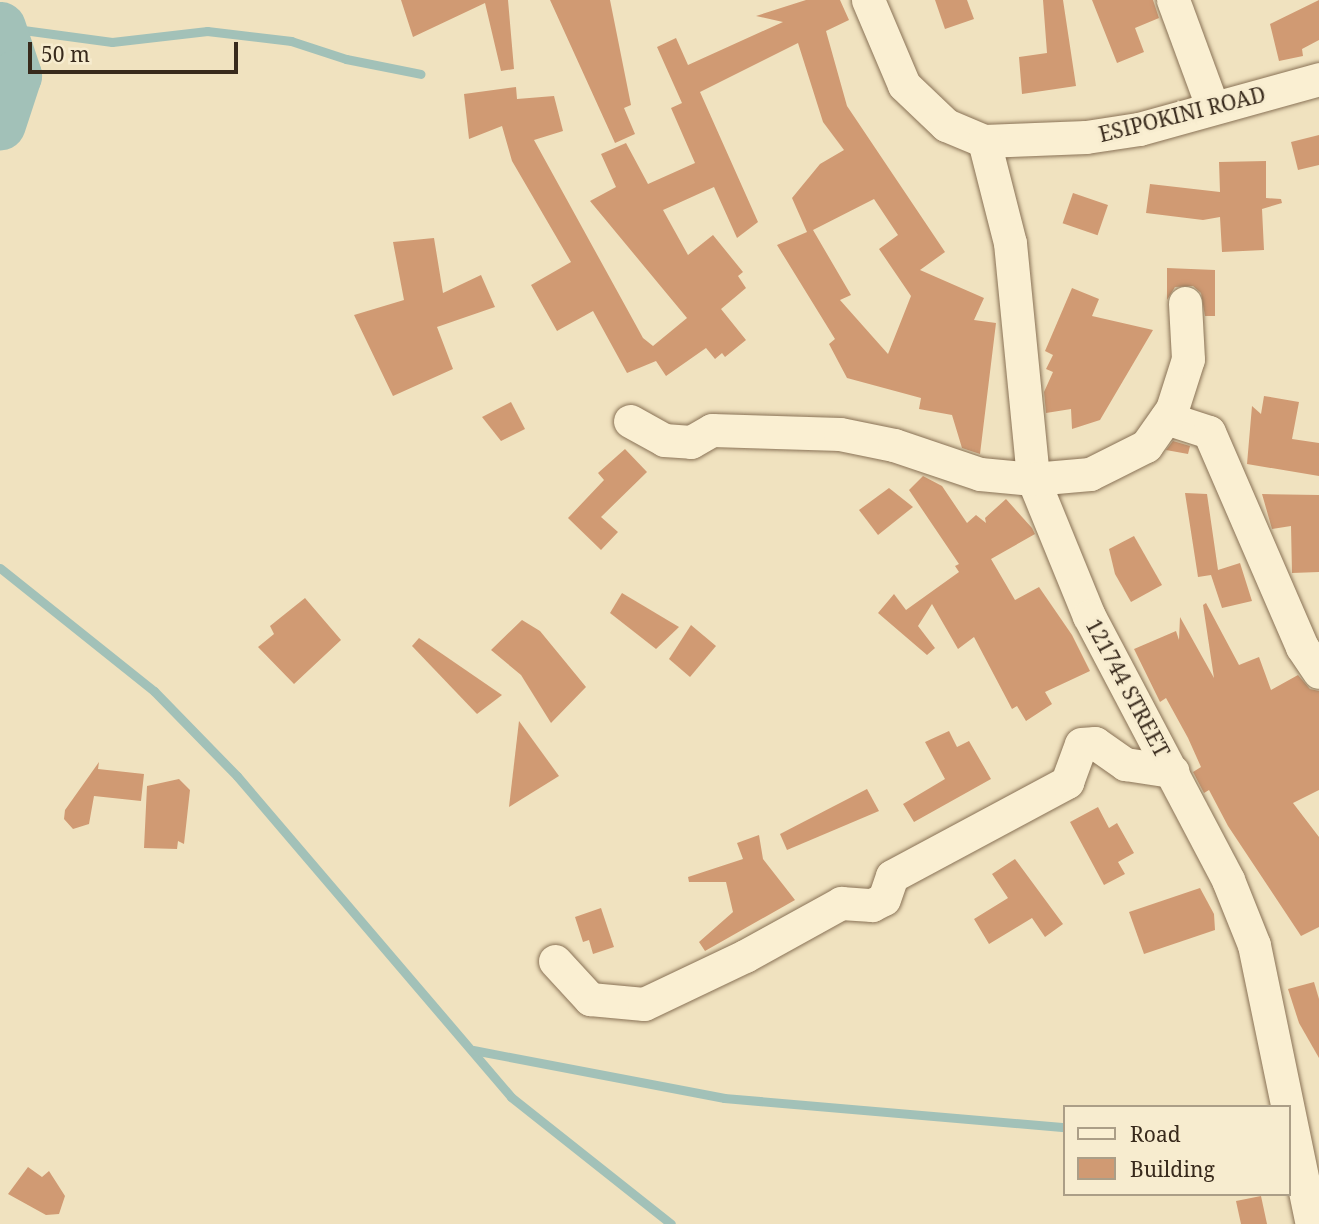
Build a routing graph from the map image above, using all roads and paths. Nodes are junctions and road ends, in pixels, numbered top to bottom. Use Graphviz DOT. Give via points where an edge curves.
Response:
graph roads {
  1 [pos="869,0"];
  2 [pos="1173,0"];
  3 [pos="1319,79"];
  4 [pos="1212,106"];
  5 [pos="984,141"];
  6 [pos="1185,303"];
  7 [pos="1166,418"];
  8 [pos="630,421"];
  9 [pos="1033,479"];
  10 [pos="1319,672"];
  11 [pos="1172,771"];
  12 [pos="555,961"];
  13 [pos="1287,1105"];
  14 [pos="1291,1123"];
  15 [pos="1312,1224"];
  1 -- 5 [label="street, ESIPOKINI ROAD" via="904,85 946,125"];
  2 -- 4 [label="street"];
  3 -- 4 [label="street, ESIPOKINI ROAD"];
  4 -- 5 [label="street, ESIPOKINI ROAD" via="1139,129 1086,137"];
  5 -- 9 [label="street, 121744 STREET" via="1010,243"];
  6 -- 7 [label="street" via="1188,359 1183,384"];
  7 -- 9 [label="street" via="1146,446 1090,474"];
  7 -- 10 [label="street" via="1209,432 1302,646"];
  8 -- 9 [label="street" via="664,440 691,442 712,430 840,435 894,445 980,474"];
  9 -- 11 [label="street, 121744 STREET" via="1089,616"];
  11 -- 12 [label="street" via="1125,764 1095,743 1081,744 1067,782 892,876 884,899 872,905 841,903 745,956 643,1004 590,999"];
  11 -- 13 [label="street, 121744 STREET" via="1228,880 1254,945"];
  14 -- 15 [label="street, 121744 STREET"];
}
